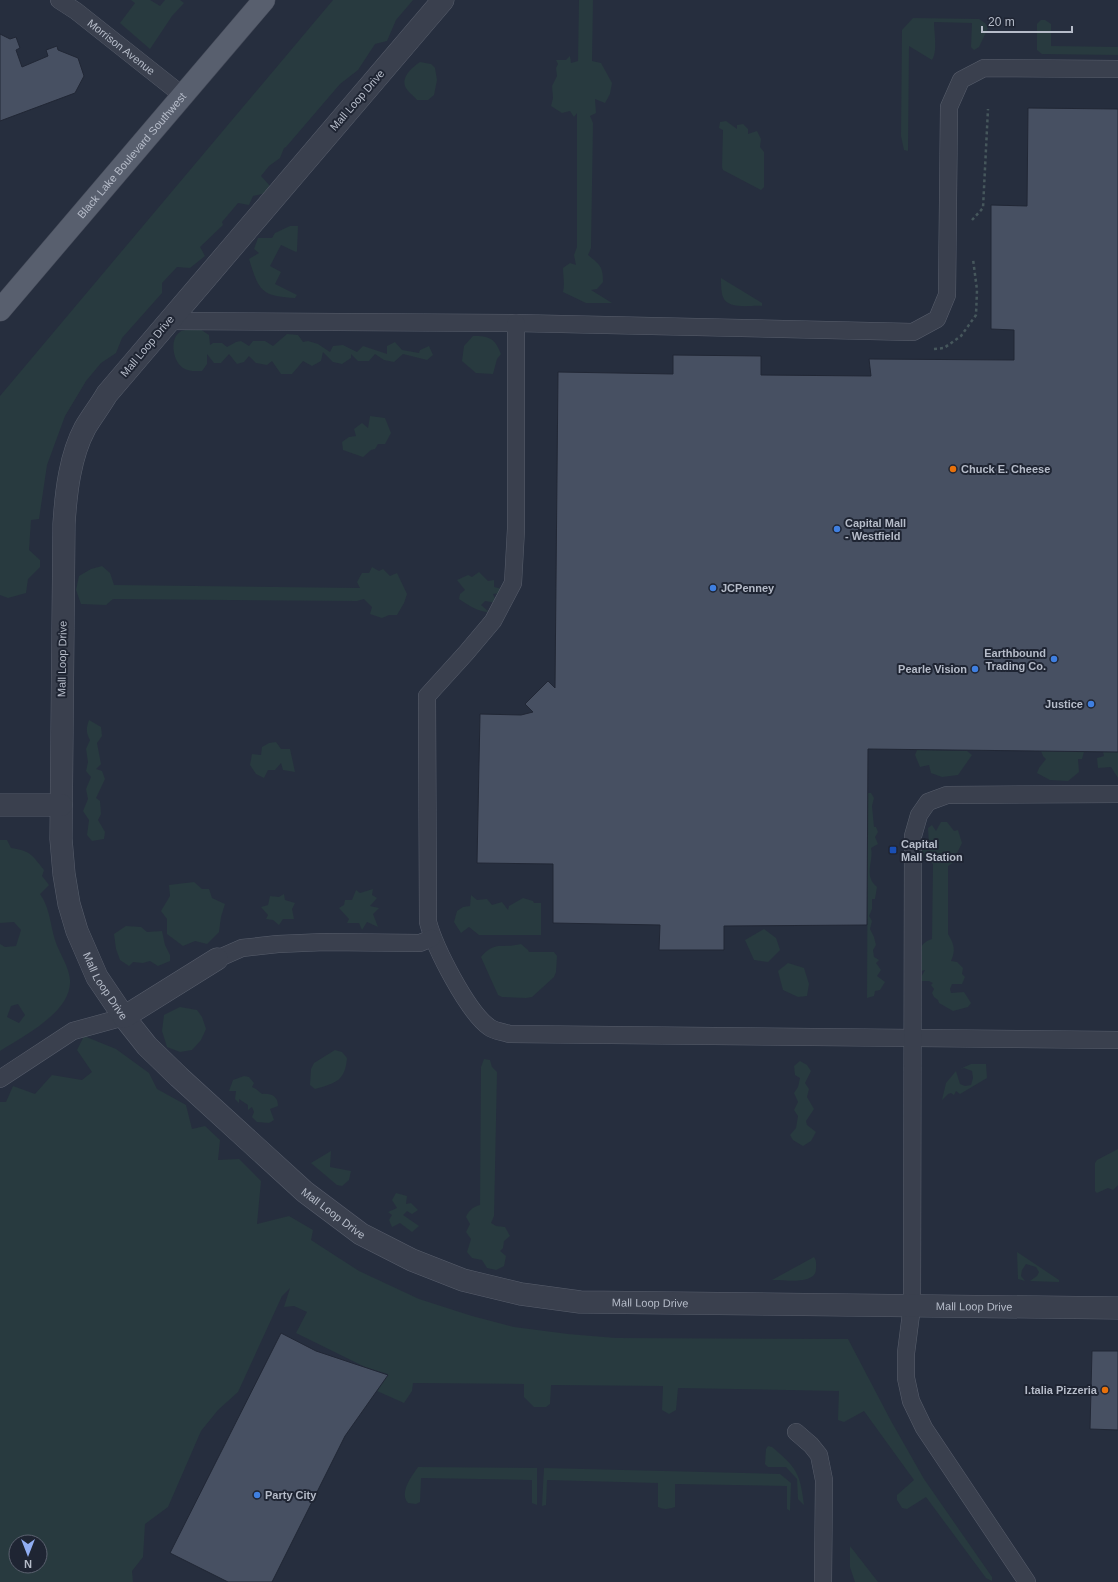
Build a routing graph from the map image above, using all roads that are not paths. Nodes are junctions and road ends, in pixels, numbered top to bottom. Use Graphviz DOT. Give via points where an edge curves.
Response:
graph roads {
  1 [pos="59,0"];
  2 [pos="264,0"];
  3 [pos="443,0"];
  4 [pos="1118,69"];
  5 [pos="182,95"];
  6 [pos="0,310"];
  7 [pos="168,321"];
  8 [pos="516,323"];
  9 [pos="1118,794"];
  10 [pos="0,805"];
  11 [pos="61,805"];
  12 [pos="432,938"];
  13 [pos="217,959"];
  14 [pos="124,1017"];
  15 [pos="914,1038"];
  16 [pos="1118,1040"];
  17 [pos="0,1079"];
  18 [pos="912,1306"];
  19 [pos="1118,1308"];
  20 [pos="796,1432"];
  21 [pos="823,1582"];
  22 [pos="1027,1582"];
  1 -- 5 [label="lane, Morrison Avenue"];
  2 -- 5 [label="main road, Black Lake Boulevard Southwest"];
  3 -- 7 [label="street, Mall Loop Drive"];
  4 -- 8 [label="lane" via="984,68 961,80 949,107 947,295 937,319 913,332"];
  5 -- 6 [label="main road, Black Lake Boulevard Southwest"];
  7 -- 8 [label="lane"];
  7 -- 11 [label="street, Mall Loop Drive" via="107,394 85,429 72,465 65,504"];
  8 -- 12 [label="lane" via="516,529 513,584 493,621 427,696 428,922"];
  9 -- 15 [label="lane" via="946,795 928,802 919,815 914,836"];
  10 -- 11 [label="street"];
  11 -- 14 [label="street, Mall Loop Drive" via="64,874 77,931 98,977"];
  12 -- 13 [label="lane" via="420,943 278,944 242,948"];
  12 -- 15 [label="lane" via="477,1016 490,1028 509,1034"];
  13 -- 14 [label="street"];
  14 -- 17 [label="lane" via="73,1031"];
  14 -- 18 [label="street, Mall Loop Drive" via="147,1046 179,1077 314,1199 361,1234 412,1260 463,1280 521,1294 580,1302"];
  15 -- 16 [label="lane"];
  15 -- 18 [label="lane"];
  18 -- 19 [label="street, Mall Loop Drive"];
  18 -- 22 [label="lane" via="906,1353 906,1378 911,1400 924,1428"];
  20 -- 21 [label="lane" via="819,1455 824,1480"];
}
